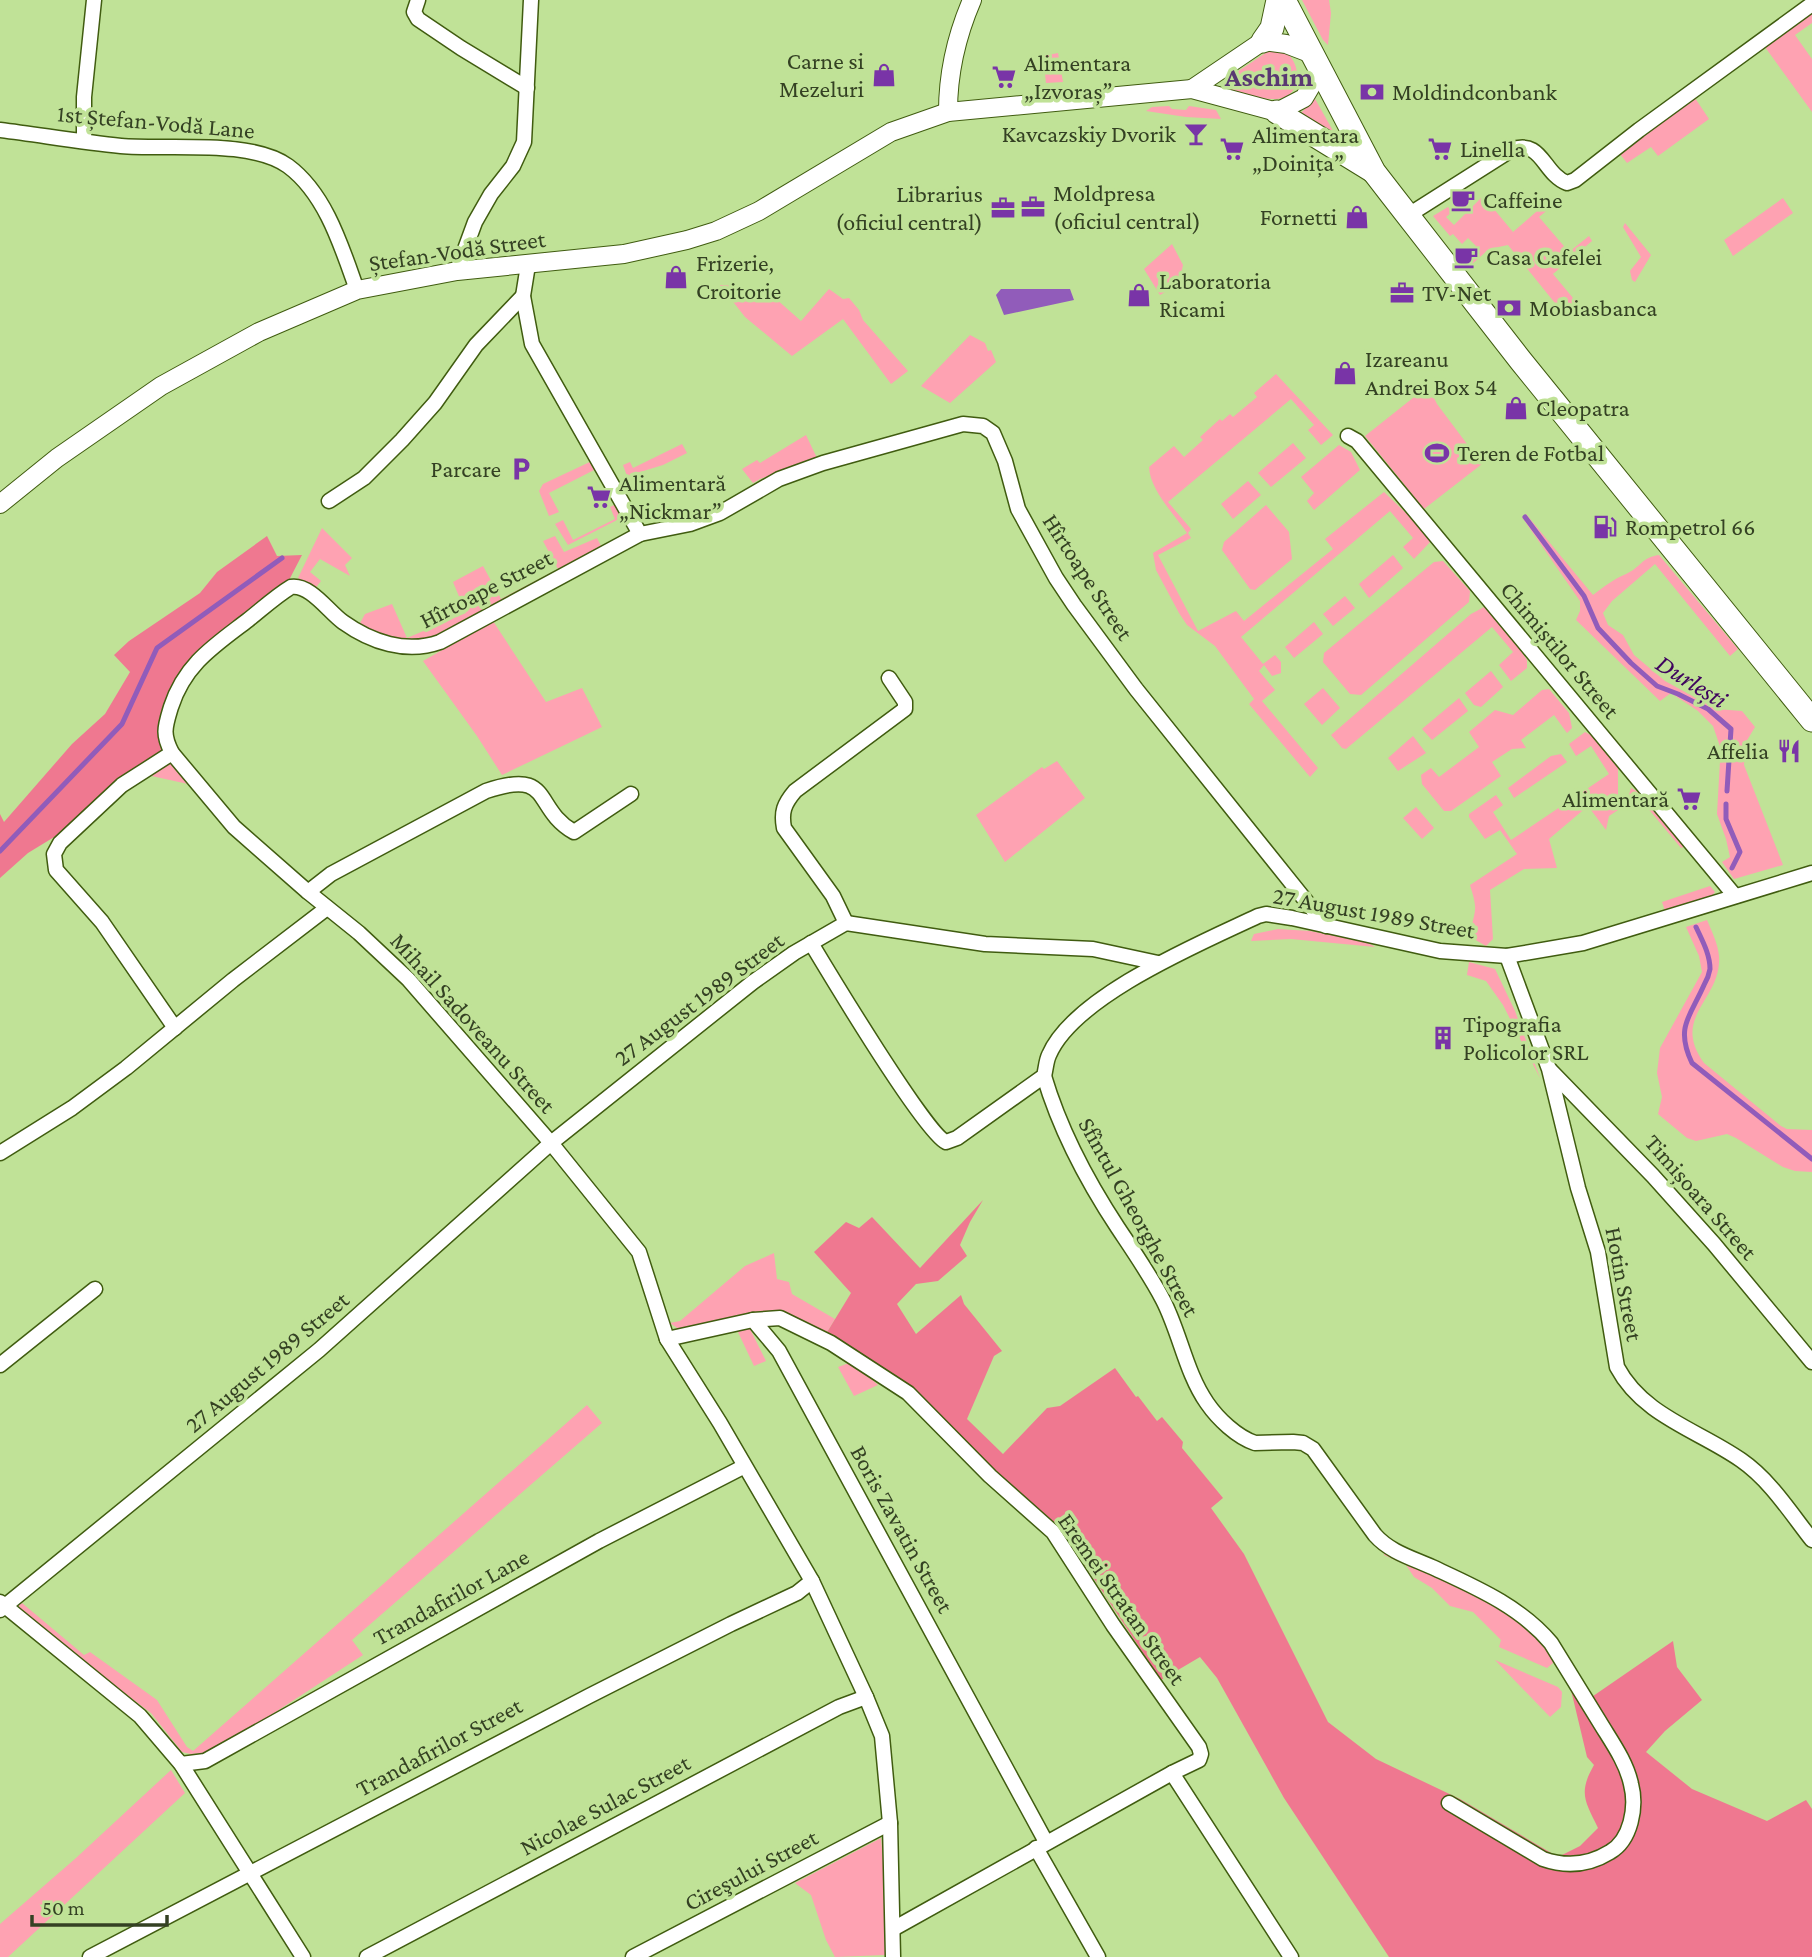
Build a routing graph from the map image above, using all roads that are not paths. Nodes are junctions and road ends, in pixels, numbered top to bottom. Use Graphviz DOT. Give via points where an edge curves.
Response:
graph roads {
  1 [pos="94,0"];
  2 [pos="418,0"];
  3 [pos="531,0"];
  4 [pos="972,0"];
  5 [pos="1278,0"];
  6 [pos="1284,0"];
  7 [pos="1812,4"];
  8 [pos="1264,41"];
  9 [pos="1316,63"];
  10 [pos="527,88"];
  11 [pos="1192,89"];
  12 [pos="948,112"];
  13 [pos="1277,113"];
  14 [pos="0,130"];
  15 [pos="84,141"];
  16 [pos="1374,172"];
  17 [pos="1407,216"];
  18 [pos="528,265"];
  19 [pos="457,271"];
  20 [pos="357,290"];
  21 [pos="523,296"];
  22 [pos="1348,436"];
  23 [pos="329,501"];
  24 [pos="0,504"];
  25 [pos="640,534"];
  26 [pos="889,678"];
  27 [pos="1812,720"];
  28 [pos="172,753"];
  29 [pos="631,794"];
  30 [pos="1812,873"];
  31 [pos="308,892"];
  32 [pos="1735,896"];
  33 [pos="327,908"];
  34 [pos="846,923"];
  35 [pos="1326,926"];
  36 [pos="811,943"];
  37 [pos="1507,956"];
  38 [pos="1158,963"];
  39 [pos="175,1028"];
  40 [pos="1549,1069"];
  41 [pos="1044,1076"];
  42 [pos="551,1143"];
  43 [pos="0,1153"];
  44 [pos="95,1289"];
  45 [pos="753,1320"];
  46 [pos="667,1339"];
  47 [pos="1812,1362"];
  48 [pos="0,1365"];
  49 [pos="743,1467"];
  50 [pos="1812,1540"];
  51 [pos="812,1581"];
  52 [pos="1,1606"];
  53 [pos="866,1697"];
  54 [pos="181,1764"];
  55 [pos="1172,1773"];
  56 [pos="1449,1803"];
  57 [pos="890,1823"];
  58 [pos="1041,1845"];
  59 [pos="251,1874"];
  60 [pos="893,1929"];
  61 [pos="90,1957"];
  62 [pos="303,1957"];
  63 [pos="367,1957"];
  64 [pos="634,1957"];
  65 [pos="893,1957"];
  66 [pos="1098,1957"];
  67 [pos="1291,1957"];
  1 -- 15 [label="street"];
  2 -- 10 [label="street" via="414,12 418,19"];
  3 -- 10 [label="street"];
  4 -- 12 [label="street" via="955,43"];
  5 -- 8 [label="main road"];
  6 -- 9 [label="main road"];
  7 -- 17 [label="street" via="1575,180 1558,179 1531,148 1523,146"];
  8 -- 9 [label="street" via="1286,44"];
  8 -- 11 [label="street, Ștefan-Vodă Street"];
  9 -- 13 [label="street" via="1304,98"];
  9 -- 16 [label="main road"];
  10 -- 19 [label="street" via="520,153 475,222"];
  11 -- 12 [label="street, Ștefan-Vodă Street"];
  11 -- 13 [label="street, Ștefan-Vodă Street"];
  12 -- 18 [label="street, Ștefan-Vodă Street" via="891,132 759,211 716,231 624,254"];
  13 -- 16 [label="main road"];
  14 -- 15 [label="street, 1st Ștefan-Vodă Lane"];
  15 -- 20 [label="street, 1st Ștefan-Vodă Lane" via="253,150 291,167 331,223"];
  16 -- 17 [label="main road"];
  17 -- 27 [label="main road"];
  18 -- 19 [label="street, Ștefan-Vodă Street"];
  18 -- 21 [label="street"];
  19 -- 20 [label="street, Ștefan-Vodă Street"];
  20 -- 24 [label="street, Ștefan-Vodă Street" via="259,332 161,386"];
  21 -- 23 [label="street" via="476,345 435,403 395,448 364,478"];
  21 -- 25 [label="street" via="532,344"];
  22 -- 32 [label="street, Chimiștilor Street" via="1357,441"];
  25 -- 28 [label="street, Hîrtoape Street" via="423,648 387,644 369,636 344,623 306,589 291,587 202,655 182,680 166,724 165,739"];
  25 -- 35 [label="street, Hîrtoape Street" via="720,513 779,479 861,451 963,424 988,429 998,441 1018,509 1074,605 1136,690"];
  26 -- 34 [label="street" via="905,709 784,804 784,828"];
  28 -- 31 [label="street, Mihail Sadoveanu Street" via="234,827"];
  28 -- 39 [label="street" via="122,785 54,854 56,870 102,922"];
  29 -- 31 [label="street" via="574,832 564,827 532,787 508,783 486,790 331,874"];
  30 -- 32 [label="street, 27 August 1989 Street"];
  31 -- 33 [label="street, Mihail Sadoveanu Street"];
  32 -- 37 [label="street, 27 August 1989 Street" via="1583,943"];
  33 -- 39 [label="street"];
  33 -- 42 [label="street, Mihail Sadoveanu Street" via="408,979"];
  34 -- 36 [label="street, 27 August 1989 Street"];
  34 -- 38 [label="street" via="985,944 1093,949"];
  35 -- 37 [label="street, 27 August 1989 Street" via="1440,951"];
  35 -- 38 [label="street, 27 August 1989 Street" via="1276,915 1258,916"];
  36 -- 41 [label="street" via="902,1087 946,1142"];
  36 -- 42 [label="street, 27 August 1989 Street" via="753,982"];
  37 -- 40 [label="street, Hotin Street"];
  38 -- 41 [label="street, 27 August 1989 Street" via="1076,1019 1048,1056"];
  39 -- 43 [label="street" via="72,1108"];
  40 -- 47 [label="street, Timișoara Street" via="1662,1186"];
  40 -- 50 [label="street, Hotin Street" via="1598,1252 1617,1367 1637,1395 1661,1414 1760,1475"];
  41 -- 56 [label="street, Sfîntul Gheorghe Street" via="1066,1136 1159,1293 1207,1403 1248,1441 1303,1443 1384,1544 1478,1589 1538,1627 1619,1754 1632,1784 1629,1827 1620,1846 1597,1860 1558,1864 1543,1859"];
  42 -- 46 [label="street" via="639,1252"];
  42 -- 52 [label="street, 27 August 1989 Street" via="319,1350"];
  44 -- 48 [label="street"];
  45 -- 46 [label="street"];
  45 -- 55 [label="street, Eremei Stratan Street" via="779,1318 790,1323 831,1343 908,1393 1053,1532 1199,1747 1199,1760"];
  45 -- 58 [label="street, Boris Zavatin Street" via="779,1351"];
  46 -- 49 [label="street"];
  49 -- 51 [label="street"];
  49 -- 54 [label="street, Trandafirilor Lane" via="599,1541 205,1761"];
  51 -- 53 [label="street"];
  51 -- 59 [label="street, Trandafirilor Street" via="797,1593 730,1623"];
  52 -- 54 [label="street, 27 August 1989 Street" via="140,1716"];
  53 -- 57 [label="street" via="882,1736"];
  53 -- 63 [label="street, Nicolae Sulac Street" via="839,1707"];
  54 -- 59 [label="street, 27 August 1989 Street"];
  55 -- 58 [label="street"];
  55 -- 67 [label="street"];
  57 -- 60 [label="street"];
  57 -- 64 [label="street, Cireşului Street"];
  58 -- 60 [label="street"];
  58 -- 66 [label="street, Boris Zavatin Street"];
  59 -- 61 [label="street, Trandafirilor Street"];
  59 -- 62 [label="street, 27 August 1989 Street"];
  60 -- 65 [label="street"];
}
